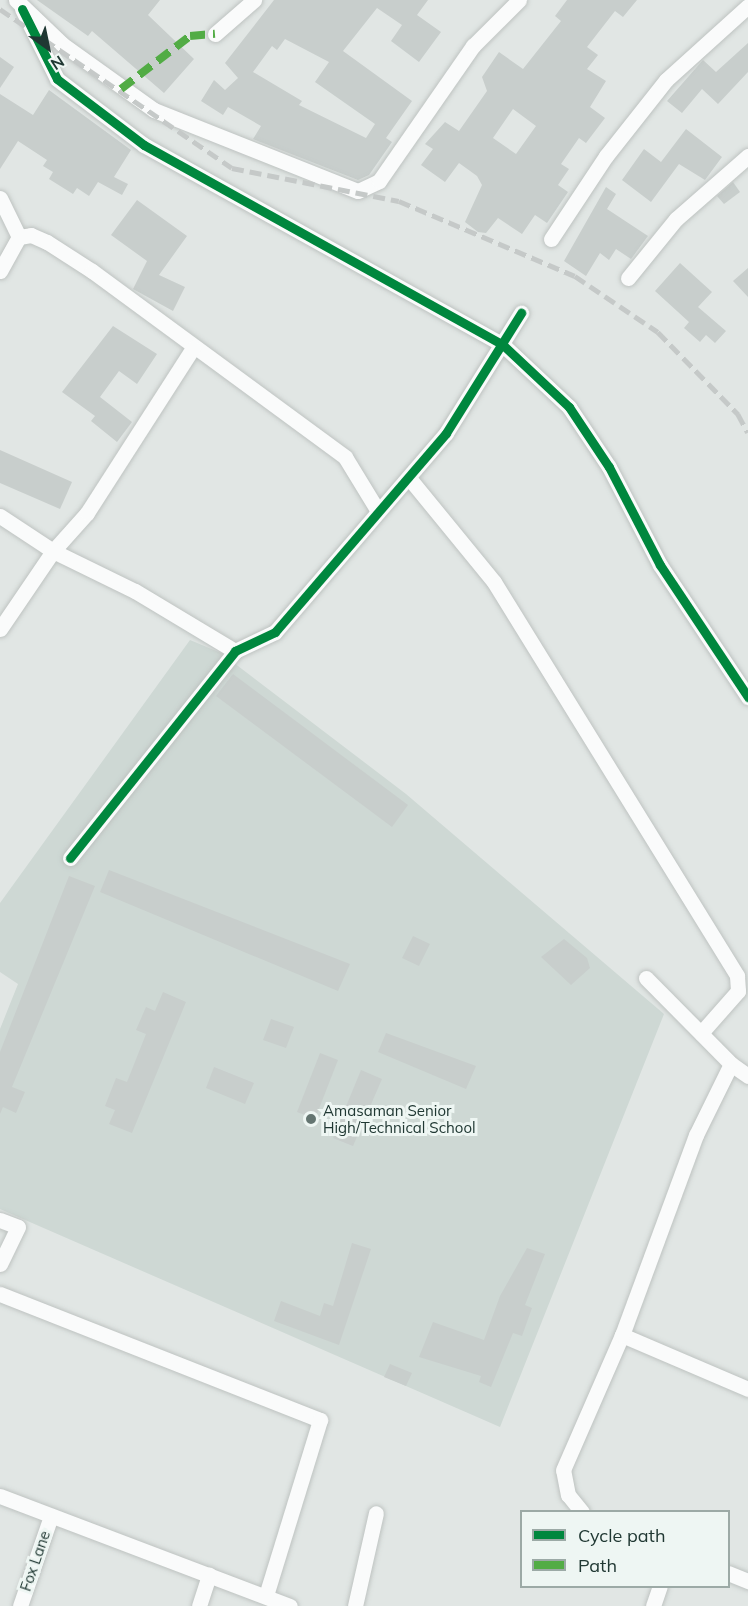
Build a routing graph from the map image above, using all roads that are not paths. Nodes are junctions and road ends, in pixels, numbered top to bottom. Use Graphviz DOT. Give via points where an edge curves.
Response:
graph roads {
  1 [pos="254,0"];
  2 [pos="519,0"];
  3 [pos="19,5"];
  4 [pos="748,6"];
  5 [pos="215,34"];
  6 [pos="748,156"];
  7 [pos="0,198"];
  8 [pos="19,237"];
  9 [pos="551,239"];
  10 [pos="0,271"];
  11 [pos="628,278"];
  12 [pos="521,313"];
  13 [pos="503,345"];
  14 [pos="193,348"];
  15 [pos="409,478"];
  16 [pos="378,511"];
  17 [pos="0,516"];
  18 [pos="53,551"];
  19 [pos="0,629"];
  20 [pos="235,651"];
  21 [pos="748,697"];
  22 [pos="70,858"];
  23 [pos="646,978"];
  24 [pos="701,1033"];
  25 [pos="731,1064"];
  26 [pos="748,1076"];
  27 [pos="0,1220"];
  28 [pos="0,1264"];
  29 [pos="0,1294"];
  30 [pos="622,1335"];
  31 [pos="748,1389"];
  32 [pos="0,1496"];
  33 [pos="580,1510"];
  34 [pos="376,1514"];
  35 [pos="51,1516"];
  36 [pos="730,1573"];
  37 [pos="209,1575"];
  38 [pos="748,1581"];
  39 [pos="660,1588"];
  40 [pos="266,1596"];
  41 [pos="20,1606"];
  42 [pos="199,1606"];
  43 [pos="290,1606"];
  44 [pos="355,1606"];
  45 [pos="653,1606"];
  1 -- 5 [label="street"];
  2 -- 3 [label="street" via="473,46 379,181 358,191 154,110"];
  3 -- 13 [label="street" via="57,79 144,145"];
  4 -- 9 [label="street" via="666,80 606,156"];
  6 -- 11 [label="street" via="676,219"];
  7 -- 8 [label="street"];
  8 -- 10 [label="street"];
  8 -- 14 [label="street" via="31,235 47,242"];
  12 -- 13 [label="street"];
  13 -- 15 [label="street" via="446,433"];
  13 -- 21 [label="street" via="569,407 609,467 660,565"];
  14 -- 16 [label="street" via="345,457"];
  14 -- 18 [label="street" via="87,513"];
  15 -- 16 [label="street"];
  15 -- 24 [label="street" via="494,582 736,976 738,991"];
  16 -- 20 [label="street" via="275,632"];
  17 -- 18 [label="street"];
  18 -- 19 [label="street"];
  18 -- 20 [label="street" via="135,591"];
  20 -- 22 [label="street"];
  23 -- 24 [label="street"];
  24 -- 25 [label="street"];
  25 -- 26 [label="street"];
  25 -- 30 [label="street" via="692,1145"];
  27 -- 28 [label="street" via="18,1227"];
  29 -- 40 [label="street" via="320,1420"];
  30 -- 31 [label="street"];
  30 -- 33 [label="street" via="563,1470 568,1495"];
  32 -- 35 [label="street"];
  34 -- 44 [label="street"];
  35 -- 37 [label="street"];
  35 -- 41 [label="street, Fox Lane"];
  36 -- 38 [label="street"];
  37 -- 40 [label="street"];
  37 -- 42 [label="street"];
  39 -- 45 [label="street"];
  40 -- 43 [label="street"];
}
